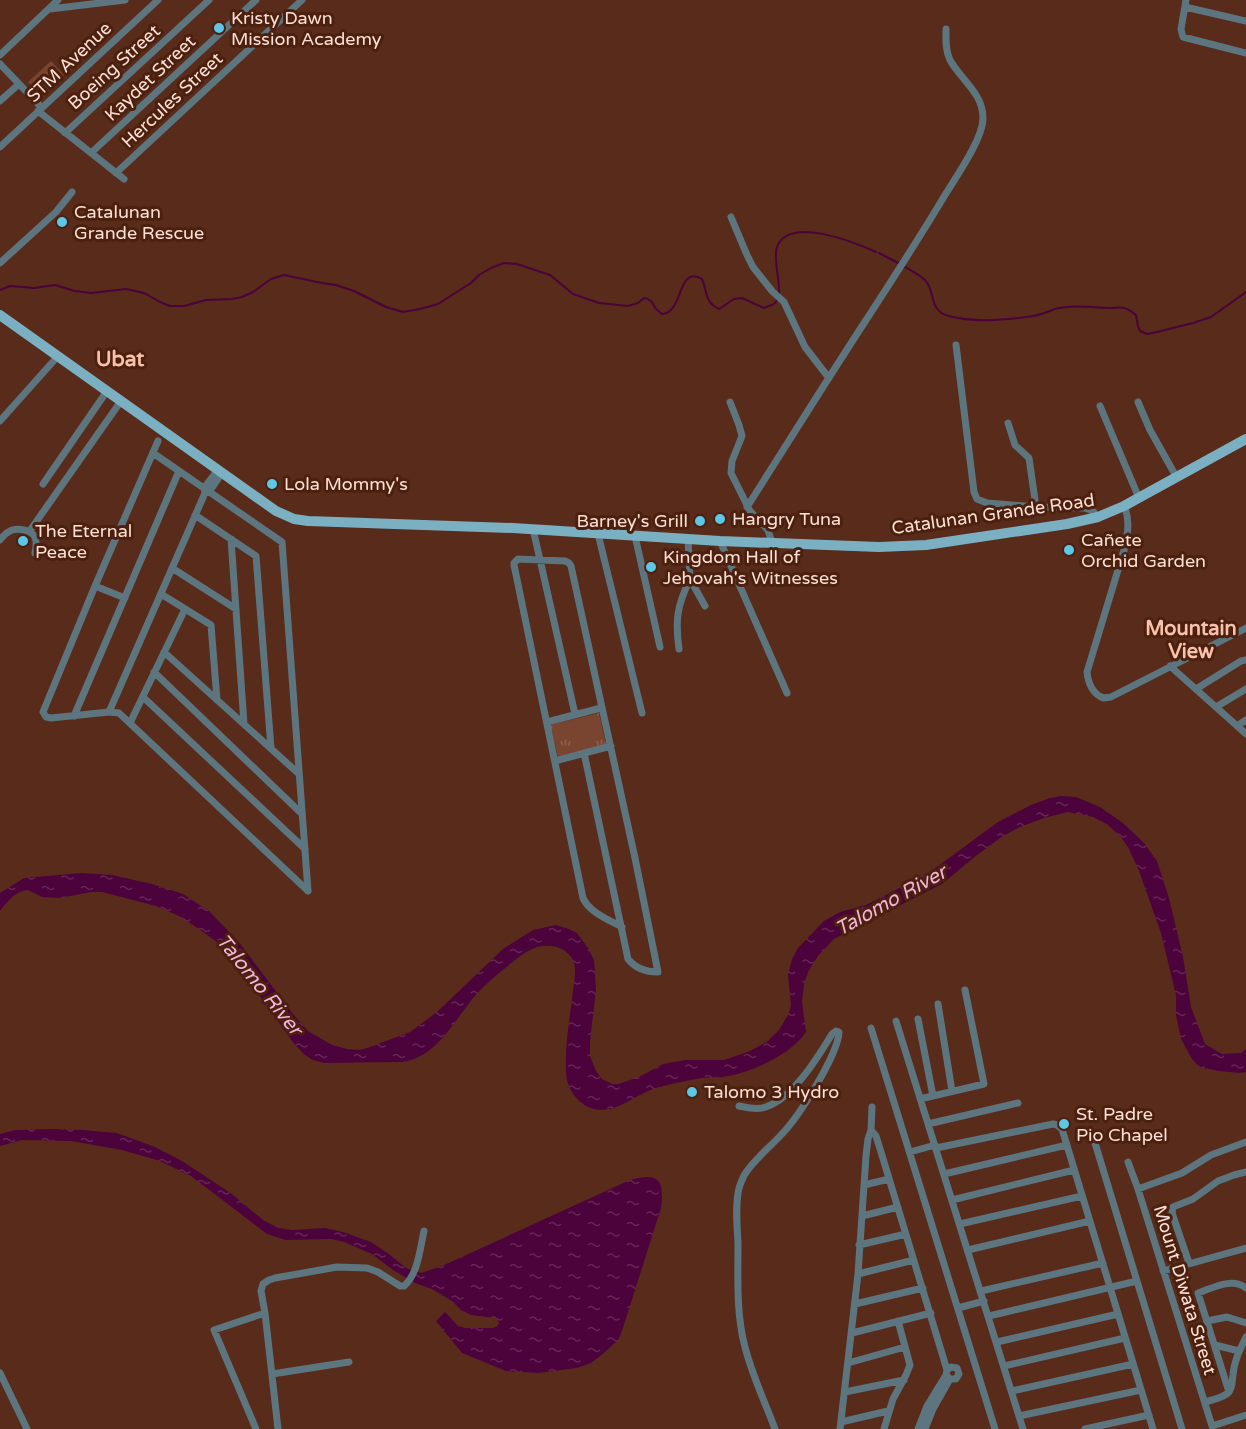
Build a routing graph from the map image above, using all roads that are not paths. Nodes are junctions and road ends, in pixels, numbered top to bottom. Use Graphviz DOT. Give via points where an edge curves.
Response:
graph roads {
  1 [pos="58,0"];
  2 [pos="125,0"];
  3 [pos="158,0"];
  4 [pos="209,0"];
  5 [pos="256,0"];
  6 [pos="302,0"];
  7 [pos="109,1"];
  8 [pos="1185,4"];
  9 [pos="49,9"];
  10 [pos="1246,21"];
  11 [pos="946,29"];
  12 [pos="1246,53"];
  13 [pos="0,55"];
  14 [pos="0,64"];
  15 [pos="18,84"];
  16 [pos="0,101"];
  17 [pos="40,110"];
  18 [pos="64,133"];
  19 [pos="0,147"];
  20 [pos="90,153"];
  21 [pos="116,173"];
  22 [pos="124,179"];
  23 [pos="72,192"];
  24 [pos="731,217"];
  25 [pos="0,263"];
  26 [pos="0,315"];
  27 [pos="956,345"];
  28 [pos="58,356"];
  29 [pos="829,378"];
  30 [pos="107,391"];
  31 [pos="121,401"];
  32 [pos="730,402"];
  33 [pos="1138,402"];
  34 [pos="1100,406"];
  35 [pos="0,422"];
  36 [pos="1008,423"];
  37 [pos="1246,439"];
  38 [pos="158,441"];
  39 [pos="153,453"];
  40 [pos="178,471"];
  41 [pos="220,471"];
  42 [pos="1177,478"];
  43 [pos="43,484"];
  44 [pos="206,491"];
  45 [pos="1139,498"];
  46 [pos="1124,506"];
  47 [pos="747,507"];
  48 [pos="1036,507"];
  49 [pos="195,515"];
  50 [pos="1098,517"];
  51 [pos="533,529"];
  52 [pos="29,532"];
  53 [pos="598,534"];
  54 [pos="635,536"];
  55 [pos="231,539"];
  56 [pos="688,539"];
  57 [pos="0,540"];
  58 [pos="720,542"];
  59 [pos="772,543"];
  60 [pos="35,552"];
  61 [pos="540,559"];
  62 [pos="172,568"];
  63 [pos="690,579"];
  64 [pos="95,586"];
  65 [pos="161,594"];
  66 [pos="124,598"];
  67 [pos="705,606"];
  68 [pos="185,609"];
  69 [pos="236,609"];
  70 [pos="1246,628"];
  71 [pos="660,647"];
  72 [pos="679,650"];
  73 [pos="164,652"];
  74 [pos="1246,660"];
  75 [pos="1170,666"];
  76 [pos="154,672"];
  77 [pos="1196,689"];
  78 [pos="1246,689"];
  79 [pos="787,693"];
  80 [pos="143,697"];
  81 [pos="217,700"];
  82 [pos="1216,707"];
  83 [pos="602,708"];
  84 [pos="109,712"];
  85 [pos="642,713"];
  86 [pos="575,714"];
  87 [pos="74,716"];
  88 [pos="1246,720"];
  89 [pos="546,722"];
  90 [pos="130,723"];
  91 [pos="244,724"];
  92 [pos="1237,726"];
  93 [pos="1246,734"];
  94 [pos="610,746"];
  95 [pos="271,748"];
  96 [pos="584,753"];
  97 [pos="555,761"];
  98 [pos="299,774"];
  99 [pos="302,814"];
  100 [pos="305,849"];
  101 [pos="622,927"];
  102 [pos="965,990"];
  103 [pos="938,1004"];
  104 [pos="918,1019"];
  105 [pos="896,1020"];
  106 [pos="871,1028"];
  107 [pos="952,1091"];
  108 [pos="933,1096"];
  109 [pos="920,1099"];
  110 [pos="1018,1103"];
  111 [pos="739,1106"];
  112 [pos="872,1107"];
  113 [pos="928,1124"];
  114 [pos="871,1130"];
  115 [pos="1246,1142"];
  116 [pos="1095,1143"];
  117 [pos="1067,1145"];
  118 [pos="936,1147"];
  119 [pos="881,1152"];
  120 [pos="910,1152"];
  121 [pos="866,1156"];
  122 [pos="1128,1162"];
  123 [pos="1074,1170"];
  124 [pos="1246,1172"];
  125 [pos="944,1174"];
  126 [pos="889,1179"];
  127 [pos="864,1185"];
  128 [pos="1138,1189"];
  129 [pos="1082,1196"];
  130 [pos="952,1200"];
  131 [pos="898,1207"];
  132 [pos="862,1216"];
  133 [pos="1090,1221"];
  134 [pos="960,1224"];
  135 [pos="424,1231"];
  136 [pos="906,1234"];
  137 [pos="860,1245"];
  138 [pos="1246,1248"];
  139 [pos="968,1250"];
  140 [pos="914,1260"];
  141 [pos="1102,1263"];
  142 [pos="1189,1263"];
  143 [pos="1163,1271"];
  144 [pos="858,1274"];
  145 [pos="1137,1281"];
  146 [pos="922,1287"];
  147 [pos="1110,1287"];
  148 [pos="1246,1288"];
  149 [pos="981,1291"];
  150 [pos="984,1301"];
  151 [pos="855,1304"];
  152 [pos="958,1308"];
  153 [pos="265,1313"];
  154 [pos="931,1313"];
  155 [pos="1118,1314"];
  156 [pos="989,1317"];
  157 [pos="898,1321"];
  158 [pos="1207,1321"];
  159 [pos="1246,1323"];
  160 [pos="852,1333"];
  161 [pos="1246,1337"];
  162 [pos="1125,1338"];
  163 [pos="997,1342"];
  164 [pos="1215,1345"];
  165 [pos="906,1347"];
  166 [pos="1239,1352"];
  167 [pos="349,1362"];
  168 [pos="848,1363"];
  169 [pos="1133,1364"];
  170 [pos="1004,1366"];
  171 [pos="0,1373"];
  172 [pos="272,1374"];
  173 [pos="948,1375"];
  174 [pos="904,1380"];
  175 [pos="1141,1390"];
  176 [pos="1012,1391"];
  177 [pos="845,1392"];
  178 [pos="1229,1392"];
  179 [pos="1205,1402"];
  180 [pos="888,1411"];
  181 [pos="1149,1414"];
  182 [pos="1246,1415"];
  183 [pos="1020,1416"];
  184 [pos="840,1426"];
  185 [pos="27,1429"];
  186 [pos="256,1429"];
  187 [pos="278,1429"];
  188 [pos="775,1429"];
  189 [pos="884,1429"];
  190 [pos="918,1429"];
  191 [pos="925,1429"];
  192 [pos="995,1429"];
  193 [pos="1023,1429"];
  194 [pos="1085,1429"];
  195 [pos="1153,1429"];
  196 [pos="1182,1429"];
  1 -- 9 [label="street"];
  2 -- 7 [label="street"];
  3 -- 17 [label="street, STM Avenue"];
  4 -- 18 [label="street, Boeing Street"];
  5 -- 20 [label="street, Kaydet Street"];
  6 -- 21 [label="street, Hercules Street"];
  7 -- 9 [label="street"];
  8 -- 10 [label="street"];
  8 -- 12 [label="street" via="1182,35"];
  9 -- 13 [label="street"];
  11 -- 29 [label="street" via="950,60 980,102 981,130 933,215"];
  14 -- 15 [label="street"];
  15 -- 16 [label="street"];
  15 -- 17 [label="street"];
  17 -- 18 [label="street"];
  17 -- 19 [label="street, STM Avenue"];
  18 -- 20 [label="street"];
  20 -- 21 [label="street"];
  21 -- 22 [label="street"];
  23 -- 25 [label="street" via="56,212"];
  24 -- 29 [label="street" via="753,267 784,302 805,347"];
  26 -- 28 [label="main road, Catalunan Grande Road"];
  27 -- 48 [label="street" via="975,495 987,503"];
  28 -- 30 [label="main road, Catalunan Grande Road"];
  28 -- 35 [label="street"];
  29 -- 47 [label="street"];
  30 -- 31 [label="main road, Catalunan Grande Road"];
  30 -- 43 [label="street"];
  31 -- 41 [label="main road, Catalunan Grande Road"];
  31 -- 52 [label="street"];
  32 -- 47 [label="street" via="742,436 730,468"];
  33 -- 42 [label="street"];
  34 -- 45 [label="street"];
  36 -- 48 [label="street" via="1015,445 1029,458"];
  37 -- 42 [label="main road, Catalunan Grande Road"];
  38 -- 39 [label="street"];
  39 -- 40 [label="street"];
  39 -- 64 [label="street"];
  40 -- 44 [label="street"];
  40 -- 66 [label="street"];
  41 -- 44 [label="street"];
  41 -- 51 [label="main road, Catalunan Grande Road" via="276,511 301,520"];
  42 -- 45 [label="main road, Catalunan Grande Road"];
  44 -- 49 [label="street"];
  44 -- 98 [label="street" via="282,542"];
  45 -- 46 [label="main road, Catalunan Grande Road"];
  46 -- 50 [label="main road, Catalunan Grande Road"];
  46 -- 75 [label="street" via="1128,517 1125,547 1089,662 1089,683 1095,693 1111,697"];
  47 -- 59 [label="street" via="768,530"];
  48 -- 50 [label="street" via="1085,508"];
  49 -- 55 [label="street"];
  49 -- 62 [label="street"];
  50 -- 59 [label="main road, Catalunan Grande Road" via="916,546"];
  51 -- 53 [label="main road, Catalunan Grande Road"];
  51 -- 61 [label="street"];
  52 -- 57 [label="street" via="12,530"];
  52 -- 60 [label="street" via="36,540"];
  53 -- 54 [label="main road, Catalunan Grande Road"];
  53 -- 85 [label="street"];
  54 -- 56 [label="main road, Catalunan Grande Road"];
  54 -- 71 [label="street"];
  55 -- 69 [label="street"];
  55 -- 95 [label="street" via="256,556"];
  56 -- 58 [label="main road, Catalunan Grande Road"];
  56 -- 63 [label="street"];
  58 -- 59 [label="main road, Catalunan Grande Road"];
  58 -- 79 [label="street"];
  61 -- 83 [label="street" via="565,561 571,566"];
  61 -- 86 [label="street"];
  61 -- 89 [label="street" via="520,558 514,565"];
  62 -- 65 [label="street"];
  62 -- 69 [label="street"];
  63 -- 67 [label="street"];
  63 -- 72 [label="street" via="676,622"];
  64 -- 66 [label="street"];
  64 -- 87 [label="street" via="43,712 51,718"];
  65 -- 68 [label="street"];
  65 -- 84 [label="street"];
  66 -- 87 [label="street"];
  68 -- 73 [label="street"];
  68 -- 81 [label="street" via="211,625"];
  69 -- 91 [label="street"];
  70 -- 75 [label="street"];
  73 -- 76 [label="street"];
  73 -- 81 [label="street"];
  74 -- 77 [label="street"];
  75 -- 77 [label="street"];
  76 -- 80 [label="street"];
  76 -- 99 [label="street"];
  77 -- 82 [label="street"];
  78 -- 82 [label="street"];
  80 -- 90 [label="street"];
  80 -- 100 [label="street"];
  81 -- 91 [label="street"];
  82 -- 92 [label="street"];
  83 -- 86 [label="street"];
  83 -- 94 [label="street"];
  84 -- 87 [label="street"];
  84 -- 90 [label="street" via="119,713"];
  86 -- 89 [label="street"];
  88 -- 92 [label="street"];
  89 -- 97 [label="street"];
  90 -- 100 [label="street" via="308,891"];
  91 -- 95 [label="street"];
  92 -- 93 [label="street"];
  94 -- 96 [label="street"];
  94 -- 101 [label="street" via="658,972 644,971 632,964"];
  95 -- 98 [label="street"];
  96 -- 97 [label="street"];
  96 -- 101 [label="street"];
  97 -- 101 [label="street" via="585,902"];
  98 -- 99 [label="street"];
  99 -- 100 [label="street"];
  102 -- 107 [label="street" via="984,1084"];
  103 -- 107 [label="street"];
  104 -- 108 [label="street"];
  105 -- 109 [label="street"];
  106 -- 120 [label="street"];
  107 -- 108 [label="street"];
  108 -- 109 [label="street"];
  109 -- 113 [label="street"];
  110 -- 113 [label="street"];
  111 -- 188 [label="street" via="756,1109 781,1098 811,1068 832,1034 839,1032 826,1067 802,1107 747,1171 739,1189 740,1324"];
  112 -- 114 [label="street"];
  113 -- 118 [label="street"];
  114 -- 119 [label="street"];
  114 -- 121 [label="street"];
  115 -- 128 [label="street"];
  116 -- 145 [label="street"];
  117 -- 118 [label="street" via="1062,1129 1053,1124"];
  117 -- 123 [label="street"];
  117 -- 125 [label="street"];
  118 -- 120 [label="street"];
  118 -- 125 [label="street"];
  119 -- 121 [label="street"];
  119 -- 126 [label="street"];
  120 -- 152 [label="street"];
  121 -- 127 [label="street"];
  122 -- 128 [label="street, Mount Diwata Street"];
  123 -- 129 [label="street"];
  123 -- 130 [label="street"];
  124 -- 142 [label="street" via="1218,1181 1172,1209"];
  125 -- 130 [label="street"];
  126 -- 127 [label="street"];
  126 -- 131 [label="street"];
  127 -- 132 [label="street"];
  128 -- 143 [label="street, Mount Diwata Street"];
  129 -- 133 [label="street"];
  129 -- 134 [label="street"];
  130 -- 134 [label="street"];
  131 -- 132 [label="street"];
  131 -- 136 [label="street"];
  132 -- 137 [label="street"];
  133 -- 139 [label="street"];
  133 -- 141 [label="street"];
  134 -- 139 [label="street"];
  135 -- 153 [label="street" via="415,1270 406,1286 367,1268 337,1267 275,1278 261,1287"];
  136 -- 137 [label="street"];
  136 -- 140 [label="street"];
  137 -- 144 [label="street"];
  138 -- 142 [label="street"];
  139 -- 149 [label="street"];
  140 -- 144 [label="street"];
  140 -- 146 [label="street"];
  141 -- 147 [label="street"];
  141 -- 149 [label="street"];
  142 -- 143 [label="street"];
  143 -- 179 [label="street, Mount Diwata Street"];
  144 -- 151 [label="street"];
  145 -- 147 [label="street"];
  145 -- 196 [label="street"];
  146 -- 151 [label="street"];
  146 -- 154 [label="street"];
  147 -- 155 [label="street"];
  147 -- 156 [label="street"];
  148 -- 158 [label="street" via="1231,1283 1198,1293"];
  149 -- 150 [label="street"];
  150 -- 152 [label="street"];
  150 -- 156 [label="street"];
  151 -- 160 [label="street"];
  152 -- 192 [label="street"];
  153 -- 172 [label="street"];
  153 -- 186 [label="street" via="214,1330"];
  154 -- 157 [label="street"];
  154 -- 173 [label="street"];
  155 -- 162 [label="street"];
  155 -- 163 [label="street"];
  156 -- 163 [label="street"];
  157 -- 160 [label="street"];
  157 -- 165 [label="street"];
  158 -- 159 [label="street" via="1227,1317"];
  158 -- 164 [label="street"];
  160 -- 168 [label="street"];
  161 -- 166 [label="street"];
  162 -- 169 [label="street"];
  162 -- 170 [label="street"];
  163 -- 170 [label="street"];
  164 -- 166 [label="street"];
  164 -- 178 [label="street"];
  165 -- 168 [label="street"];
  165 -- 174 [label="street" via="910,1365"];
  166 -- 178 [label="street"];
  167 -- 172 [label="street"];
  168 -- 177 [label="street"];
  169 -- 175 [label="street"];
  169 -- 176 [label="street"];
  170 -- 176 [label="street"];
  171 -- 185 [label="street"];
  172 -- 187 [label="street"];
  173 -- 190 [label="street" via="927,1406"];
  173 -- 191 [label="street"];
  174 -- 177 [label="street"];
  174 -- 180 [label="street"];
  175 -- 181 [label="street"];
  175 -- 183 [label="street"];
  176 -- 183 [label="street"];
  177 -- 184 [label="street"];
  178 -- 179 [label="street"];
  179 -- 182 [label="street, Mount Diwata Street" via="1212,1426"];
  180 -- 184 [label="street"];
  180 -- 189 [label="street"];
  181 -- 194 [label="street"];
  181 -- 195 [label="street"];
  183 -- 193 [label="street"];
}
